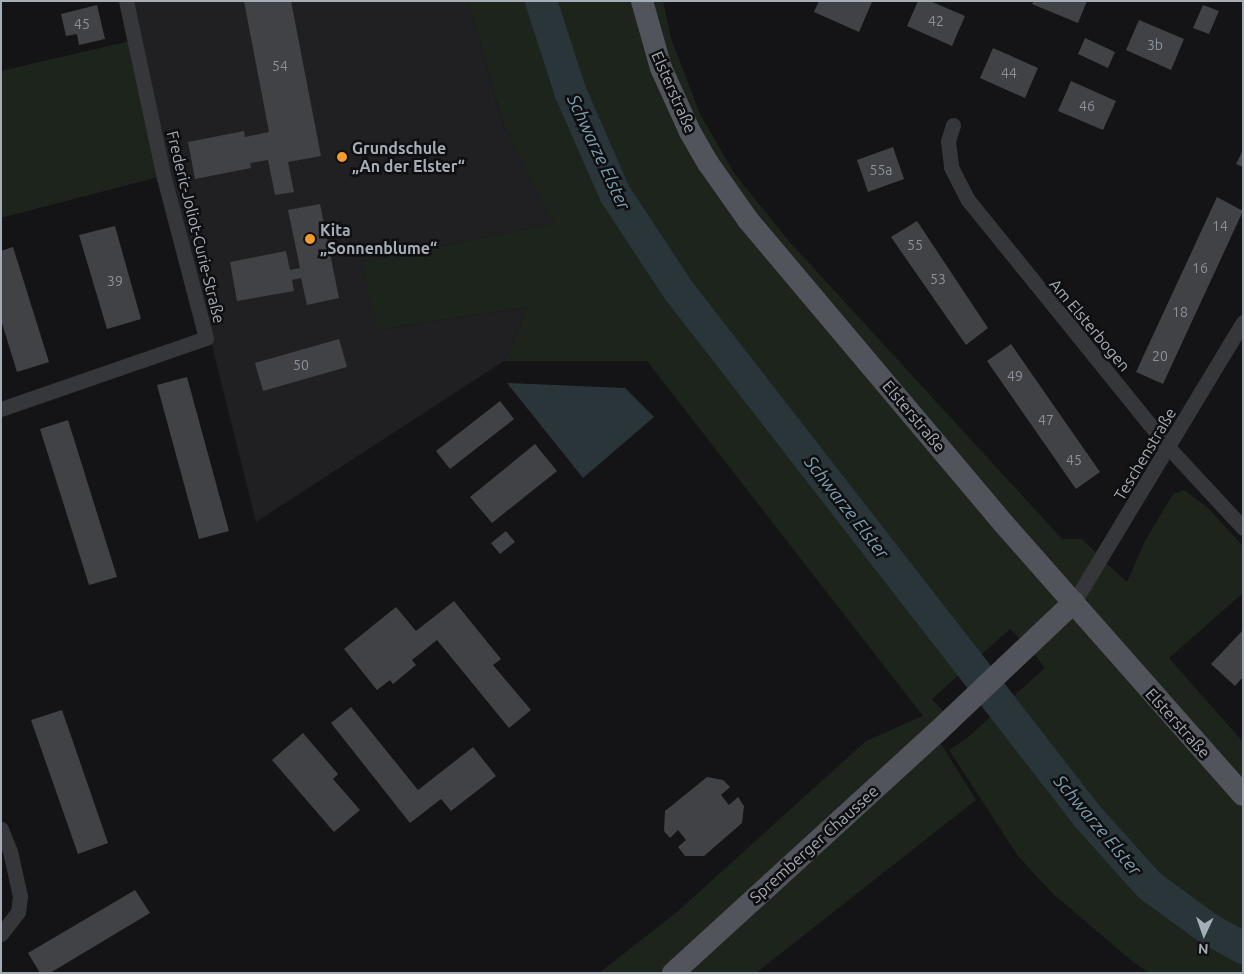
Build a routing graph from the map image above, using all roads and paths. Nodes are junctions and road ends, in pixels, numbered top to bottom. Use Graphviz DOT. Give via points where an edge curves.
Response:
graph roads {
  1 [pos="126,1"];
  2 [pos="642,1"];
  3 [pos="953,125"];
  4 [pos="1243,322"];
  5 [pos="1,409"];
  6 [pos="1169,448"];
  7 [pos="1243,528"];
  8 [pos="1074,602"];
  9 [pos="1243,795"];
  10 [pos="1,829"];
  11 [pos="1,934"];
  12 [pos="673,973"];
  1 -- 5 [label="street, Frederic-Joliot-Curie-Straße" via="164,178 206,338"];
  2 -- 8 [label="main road, Elsterstraße" via="661,68 690,132 726,191 801,284"];
  3 -- 6 [label="street, Am Elsterbogen" via="948,141 951,167 968,200"];
  4 -- 6 [label="street, Teschenstraße"];
  6 -- 7 [label="street, Am Elsterbogen"];
  6 -- 8 [label="street, Teschenstraße"];
  8 -- 9 [label="main road, Elsterstraße"];
  8 -- 12 [label="main road, Spremberger Chaussee"];
  10 -- 11 [label="street" via="18,880 18,912"];
}
